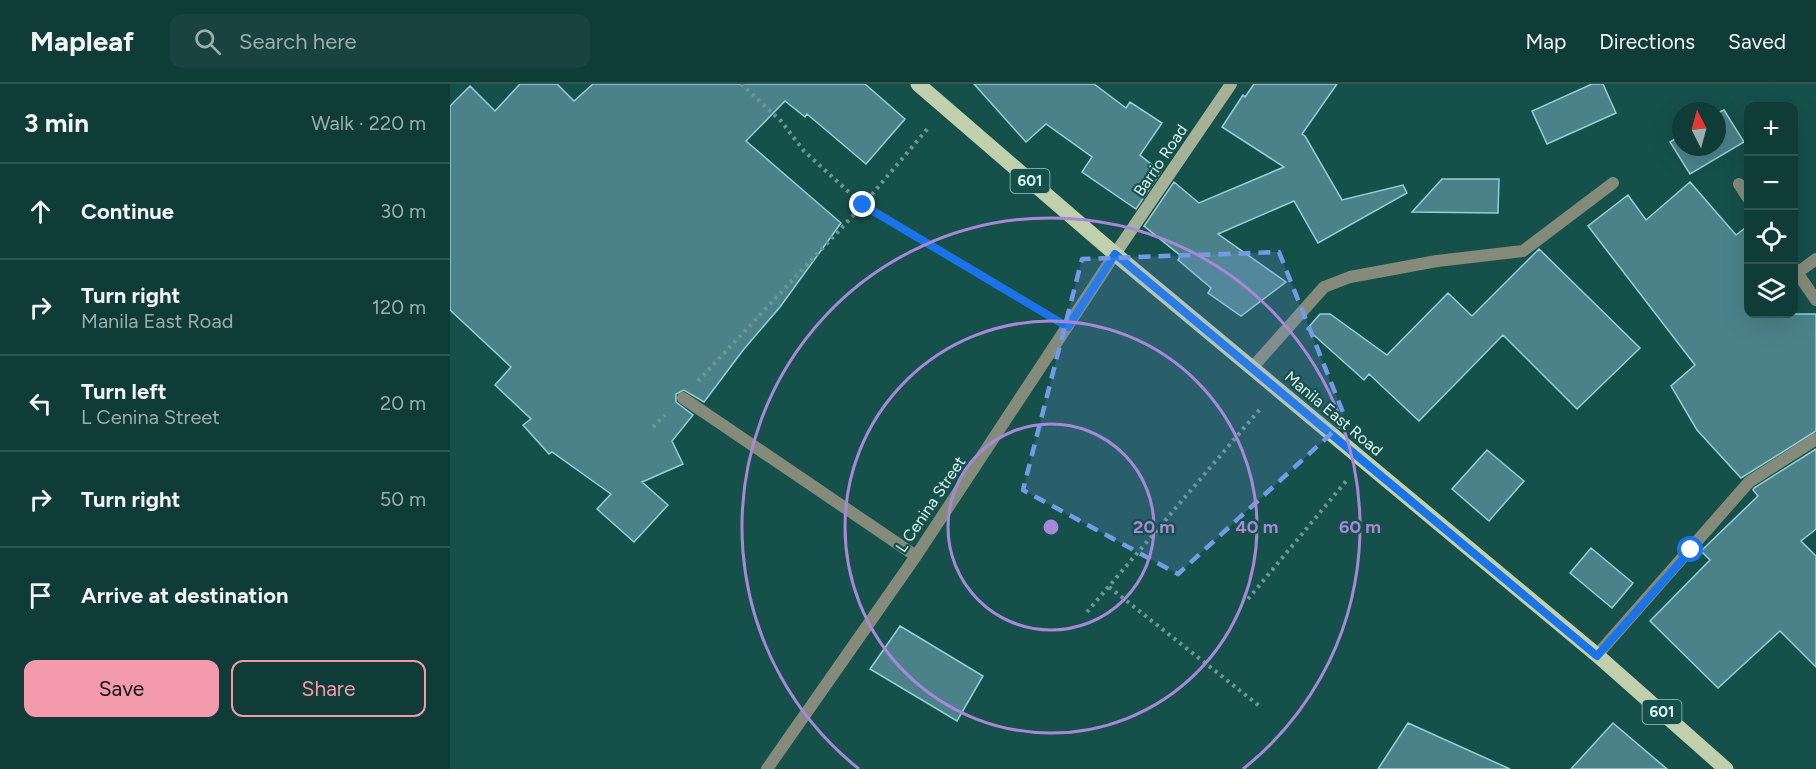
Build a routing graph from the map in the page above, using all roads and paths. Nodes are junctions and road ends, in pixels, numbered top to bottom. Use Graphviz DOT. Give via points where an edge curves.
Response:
graph roads {
  1 [pos="741,84"];
  2 [pos="918,84"];
  3 [pos="1231,84"];
  4 [pos="946,107"];
  5 [pos="1613,183"];
  6 [pos="1739,184"];
  7 [pos="1744,191"];
  8 [pos="863,205"];
  9 [pos="1115,254"];
  10 [pos="1816,259"];
  11 [pos="1798,268"];
  12 [pos="1798,274"];
  13 [pos="1816,300"];
  14 [pos="1068,327"];
  15 [pos="1252,368"];
  16 [pos="1277,389"];
  17 [pos="682,398"];
  18 [pos="653,427"];
  19 [pos="1816,439"];
  20 [pos="1363,461"];
  21 [pos="916,556"];
  22 [pos="1108,587"];
  23 [pos="1248,599"];
  24 [pos="1087,612"];
  25 [pos="1597,656"];
  26 [pos="1262,708"];
  27 [pos="766,769"];
  28 [pos="1726,769"];
  1 -- 8 [label="path" via="781,122 804,151"];
  2 -- 4 [label="main road, Manila East Road / 601"];
  3 -- 9 [label="street, Barrio Road"];
  4 -- 8 [label="path"];
  4 -- 9 [label="main road, Manila East Road / 601"];
  5 -- 15 [label="street" via="1523,251 1437,261 1350,277 1324,287"];
  6 -- 7 [label="street"];
  8 -- 14 [label="path"];
  8 -- 17 [label="path"];
  9 -- 14 [label="street, L Cenina Street"];
  9 -- 15 [label="main road, Manila East Road / 601"];
  10 -- 11 [label="street"];
  12 -- 13 [label="street"];
  14 -- 21 [label="street, L Cenina Street"];
  15 -- 16 [label="main road, Manila East Road / 601"];
  16 -- 20 [label="main road, Manila East Road / 601"];
  16 -- 22 [label="path"];
  17 -- 18 [label="path"];
  17 -- 21 [label="street"];
  19 -- 25 [label="street" via="1749,482"];
  20 -- 23 [label="path"];
  20 -- 25 [label="main road, Manila East Road / 601"];
  21 -- 27 [label="street, L Cenina Street"];
  22 -- 24 [label="path"];
  22 -- 26 [label="path"];
  25 -- 28 [label="main road, Manila East Road / 601"];
}
